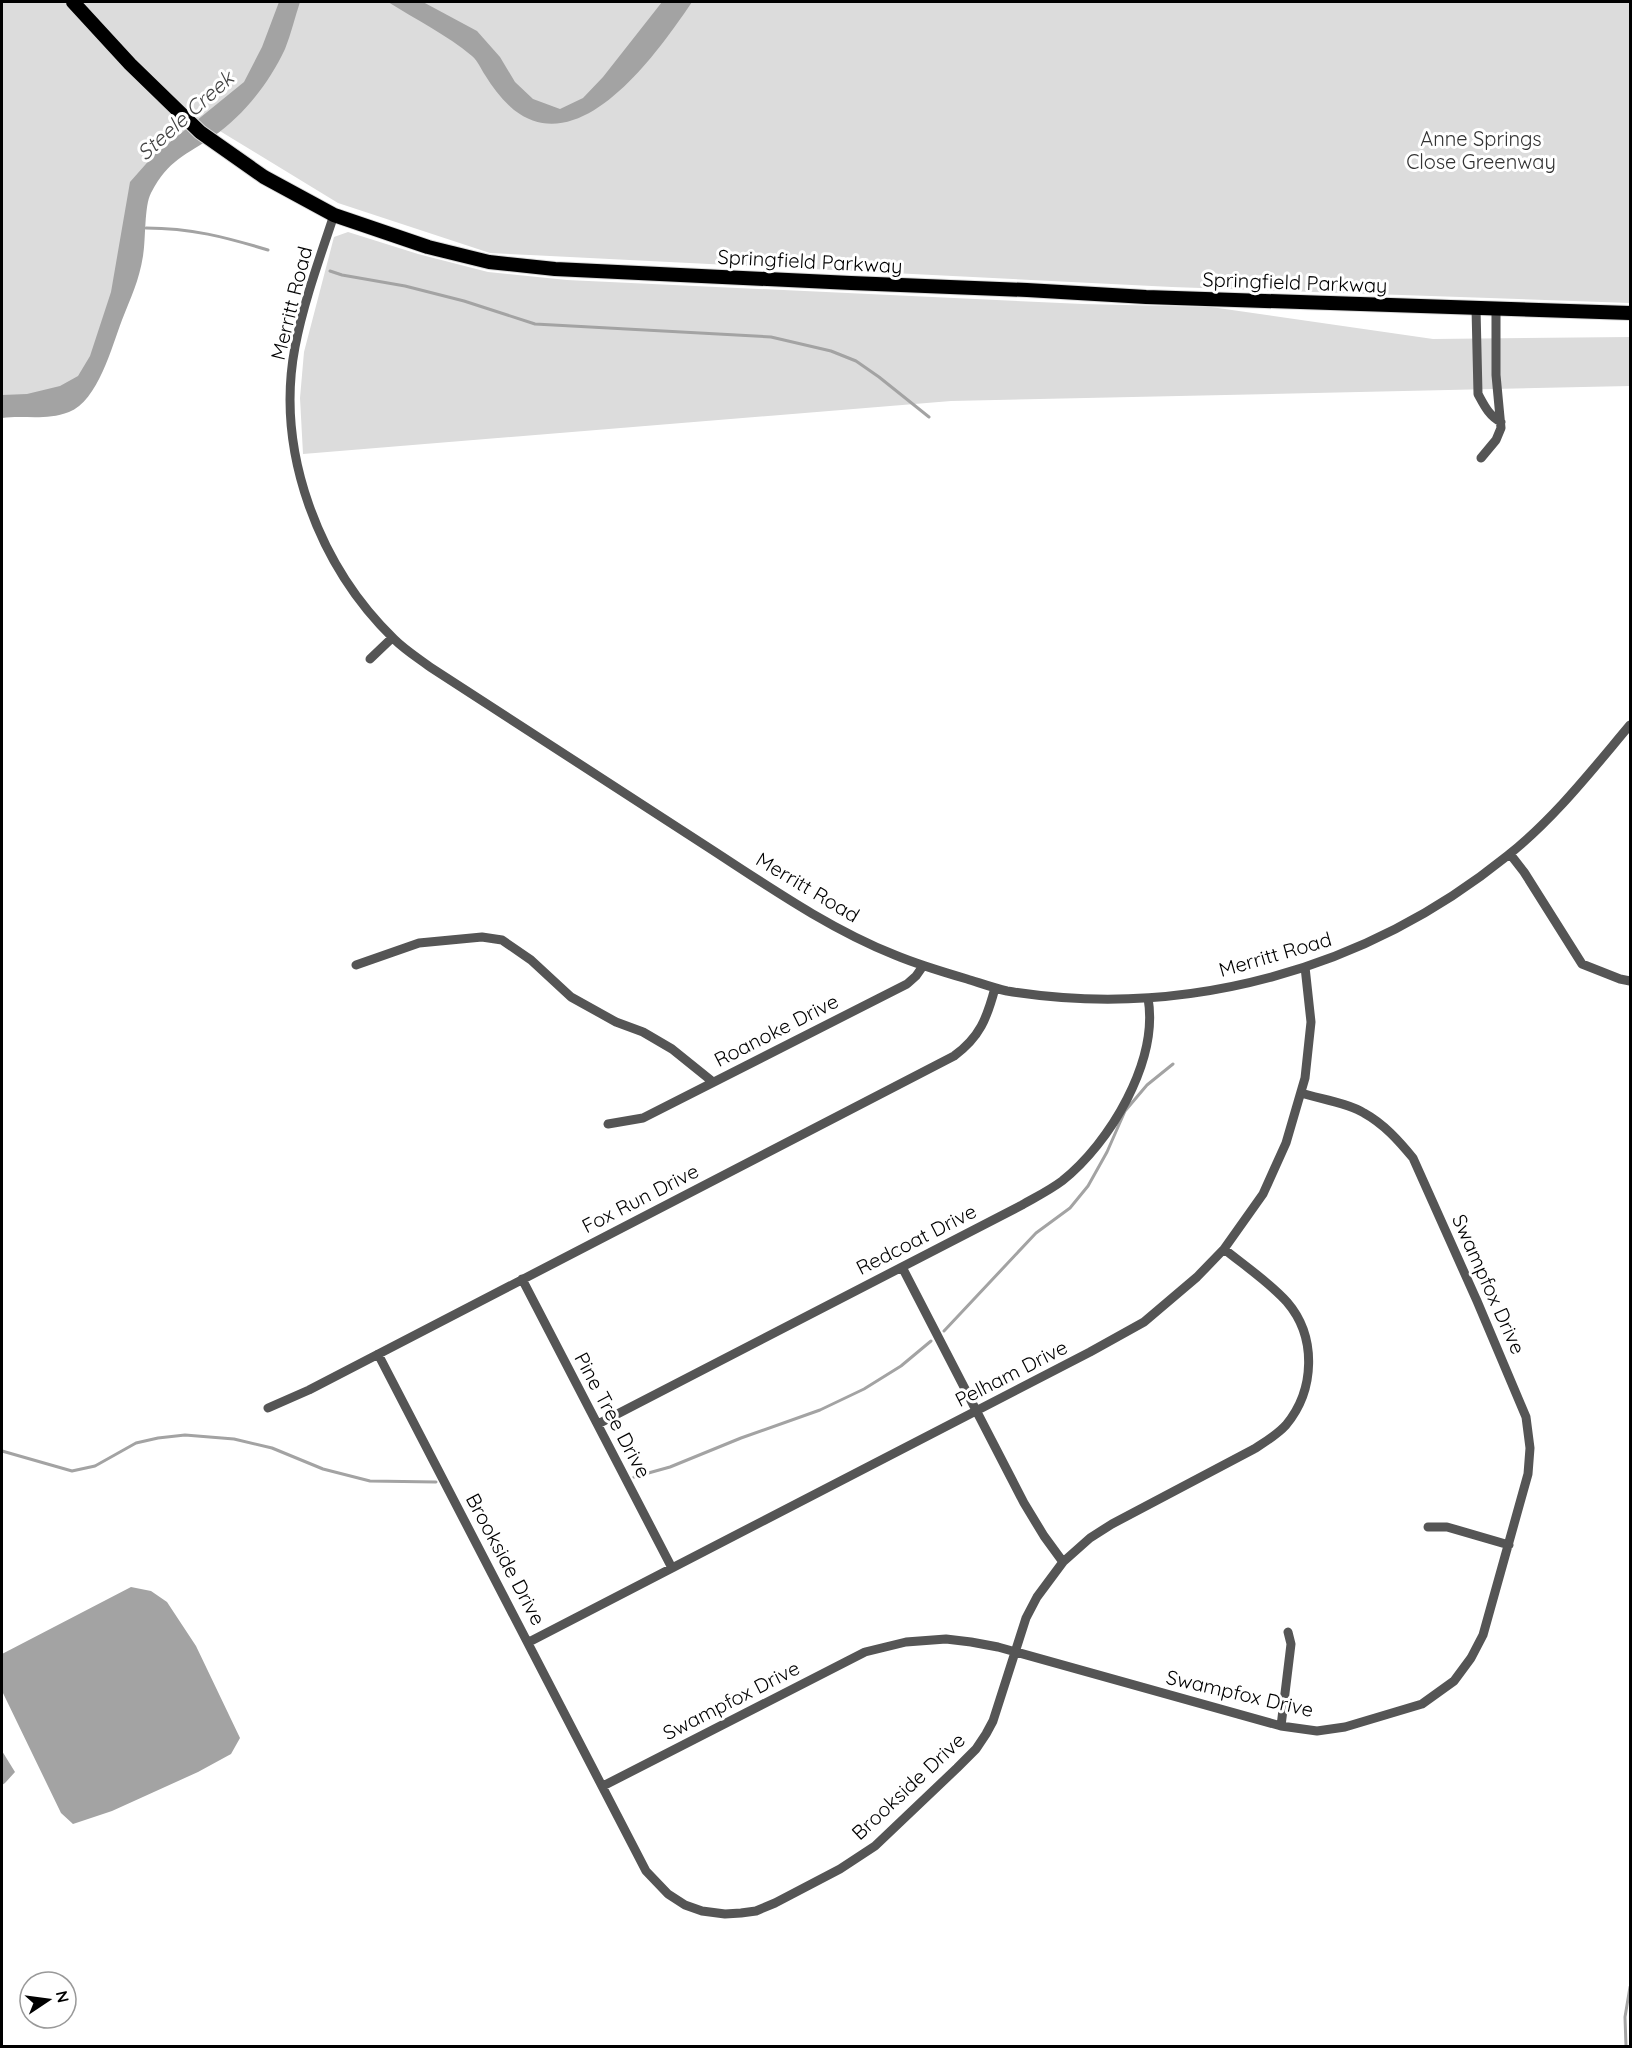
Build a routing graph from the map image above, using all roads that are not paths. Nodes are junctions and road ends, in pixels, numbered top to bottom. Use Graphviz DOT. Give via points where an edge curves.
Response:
graph roads {
  1 [pos="73,2"];
  2 [pos="334,215"];
  3 [pos="1476,308"];
  4 [pos="1496,308"];
  5 [pos="1630,313"];
  6 [pos="1501,422"];
  7 [pos="1481,458"];
  8 [pos="392,638"];
  9 [pos="370,659"];
  10 [pos="1630,725"];
  11 [pos="1510,854"];
  12 [pos="356,964"];
  13 [pos="923,966"];
  14 [pos="1305,968"];
  15 [pos="1630,981"];
  16 [pos="995,987"];
  17 [pos="1148,998"];
  18 [pos="713,1082"];
  19 [pos="1301,1093"];
  20 [pos="608,1124"];
  21 [pos="1224,1249"];
  22 [pos="902,1267"];
  23 [pos="522,1279"];
  24 [pos="378,1354"];
  25 [pos="268,1408"];
  26 [pos="976,1411"];
  27 [pos="598,1424"];
  28 [pos="1428,1527"];
  29 [pos="1509,1545"];
  30 [pos="1063,1562"];
  31 [pos="672,1568"];
  32 [pos="1288,1632"];
  33 [pos="529,1642"];
  34 [pos="1014,1652"];
  35 [pos="1281,1726"];
  36 [pos="603,1786"];
  1 -- 2 [label="main road, Springfield Parkway" via="200,132 264,177"];
  2 -- 3 [label="main road, Springfield Parkway" via="428,247 489,262 555,268"];
  2 -- 8 [label="street, Merritt Road" via="295,347 290,391 294,442 303,489 330,556 364,606"];
  3 -- 4 [label="main road, Springfield Parkway"];
  3 -- 6 [label="street" via="1478,393 1494,419"];
  4 -- 5 [label="main road, Springfield Parkway"];
  4 -- 6 [label="street"];
  6 -- 7 [label="street" via="1496,440"];
  8 -- 9 [label="street"];
  8 -- 13 [label="street, Merritt Road" via="430,667 799,906 858,938"];
  10 -- 11 [label="street, Merritt Road" via="1543,824"];
  11 -- 14 [label="street, Merritt Road" via="1420,916 1378,939"];
  11 -- 15 [label="street" via="1582,964"];
  12 -- 18 [label="street, Roanoke Drive" via="419,943 482,937 502,940 531,960 571,997 672,1049"];
  13 -- 16 [label="street, Merritt Road"];
  13 -- 18 [label="street, Roanoke Drive" via="907,984"];
  14 -- 17 [label="street, Merritt Road" via="1230,987"];
  14 -- 19 [label="street, Pelham Drive" via="1311,1022"];
  16 -- 17 [label="street, Merritt Road" via="1093,1000"];
  16 -- 23 [label="street, Fox Run Drive" via="976,1036 954,1056"];
  17 -- 22 [label="street, Redcoat Drive" via="1149,1023 1139,1069 1116,1121 1094,1150 1044,1193"];
  18 -- 20 [label="street" via="643,1118"];
  19 -- 21 [label="street, Pelham Drive" via="1286,1143 1263,1194"];
  19 -- 29 [label="street, Swampfox Drive" via="1362,1111 1398,1140 1413,1158 1526,1418 1528,1474"];
  21 -- 26 [label="street, Pelham Drive" via="1144,1322"];
  21 -- 30 [label="street, Brookside Drive" via="1274,1289 1298,1318 1309,1356 1304,1393 1296,1411 1273,1437 1112,1524"];
  22 -- 26 [label="street"];
  22 -- 27 [label="street, Redcoat Drive"];
  23 -- 24 [label="street, Fox Run Drive"];
  23 -- 27 [label="street, Pine Tree Drive"];
  24 -- 25 [label="street, Fox Run Drive"];
  24 -- 33 [label="street, Brookside Drive"];
  26 -- 30 [label="street" via="1024,1503"];
  26 -- 31 [label="street, Pelham Drive"];
  27 -- 31 [label="street, Pine Tree Drive"];
  28 -- 29 [label="street" via="1447,1527"];
  29 -- 35 [label="street, Swampfox Drive" via="1483,1635 1454,1681 1422,1704 1345,1727 1317,1731"];
  30 -- 34 [label="street, Brookside Drive" via="1037,1597"];
  31 -- 33 [label="street, Pelham Drive"];
  32 -- 35 [label="street" via="1291,1644"];
  33 -- 36 [label="street, Brookside Drive"];
  34 -- 35 [label="street, Swampfox Drive"];
  34 -- 36 [label="street, Swampfox Drive" via="946,1639 906,1642 866,1652"];
  34 -- 36 [label="street, Brookside Drive" via="990,1727 976,1749 875,1846 840,1869 756,1911 702,1911 668,1894 646,1871"];
}
